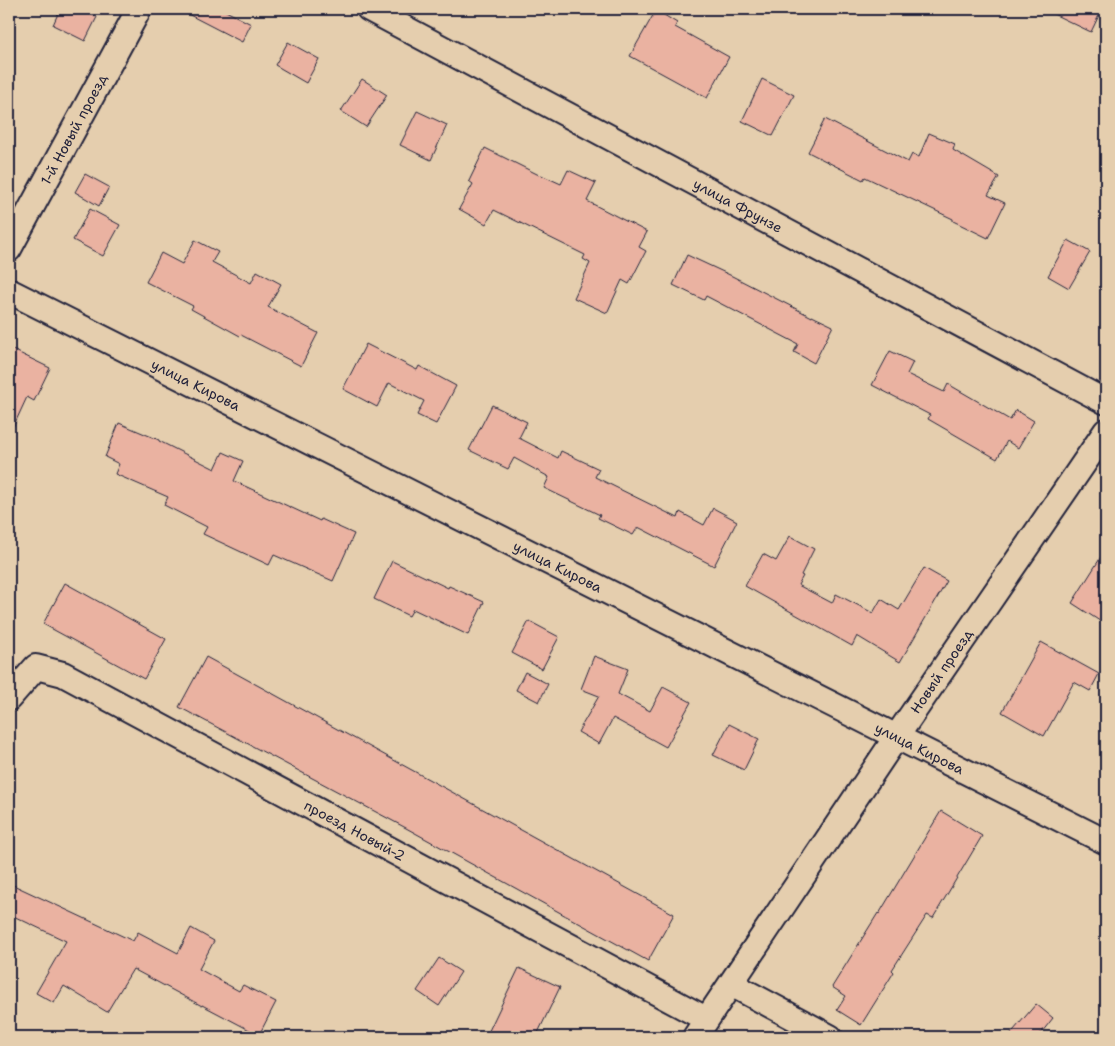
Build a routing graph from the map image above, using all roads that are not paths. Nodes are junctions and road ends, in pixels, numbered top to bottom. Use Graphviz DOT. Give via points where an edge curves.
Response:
graph roads {
  1 [pos="139,9"];
  2 [pos="369,9"];
  3 [pos="9,248"];
  4 [pos="9,291"];
  5 [pos="1106,402"];
  6 [pos="1106,431"];
  7 [pos="9,698"];
  8 [pos="897,736"];
  9 [pos="1106,842"];
  10 [pos="731,984"];
  11 [pos="700,1028"];
  12 [pos="830,1037"];
  1 -- 3 [label="street, 1-й Новый проезд"];
  2 -- 5 [label="street, улица Фрунзе"];
  4 -- 8 [label="street, улица Кирова"];
  6 -- 8 [label="street, Новый проезд"];
  7 -- 11 [label="street, проезд Новый-2" via="36,667 64,674"];
  8 -- 9 [label="street, улица Кирова"];
  8 -- 10 [label="street, Новый проезд"];
  10 -- 11 [label="street, Новый проезд"];
  10 -- 12 [label="street"];
}
